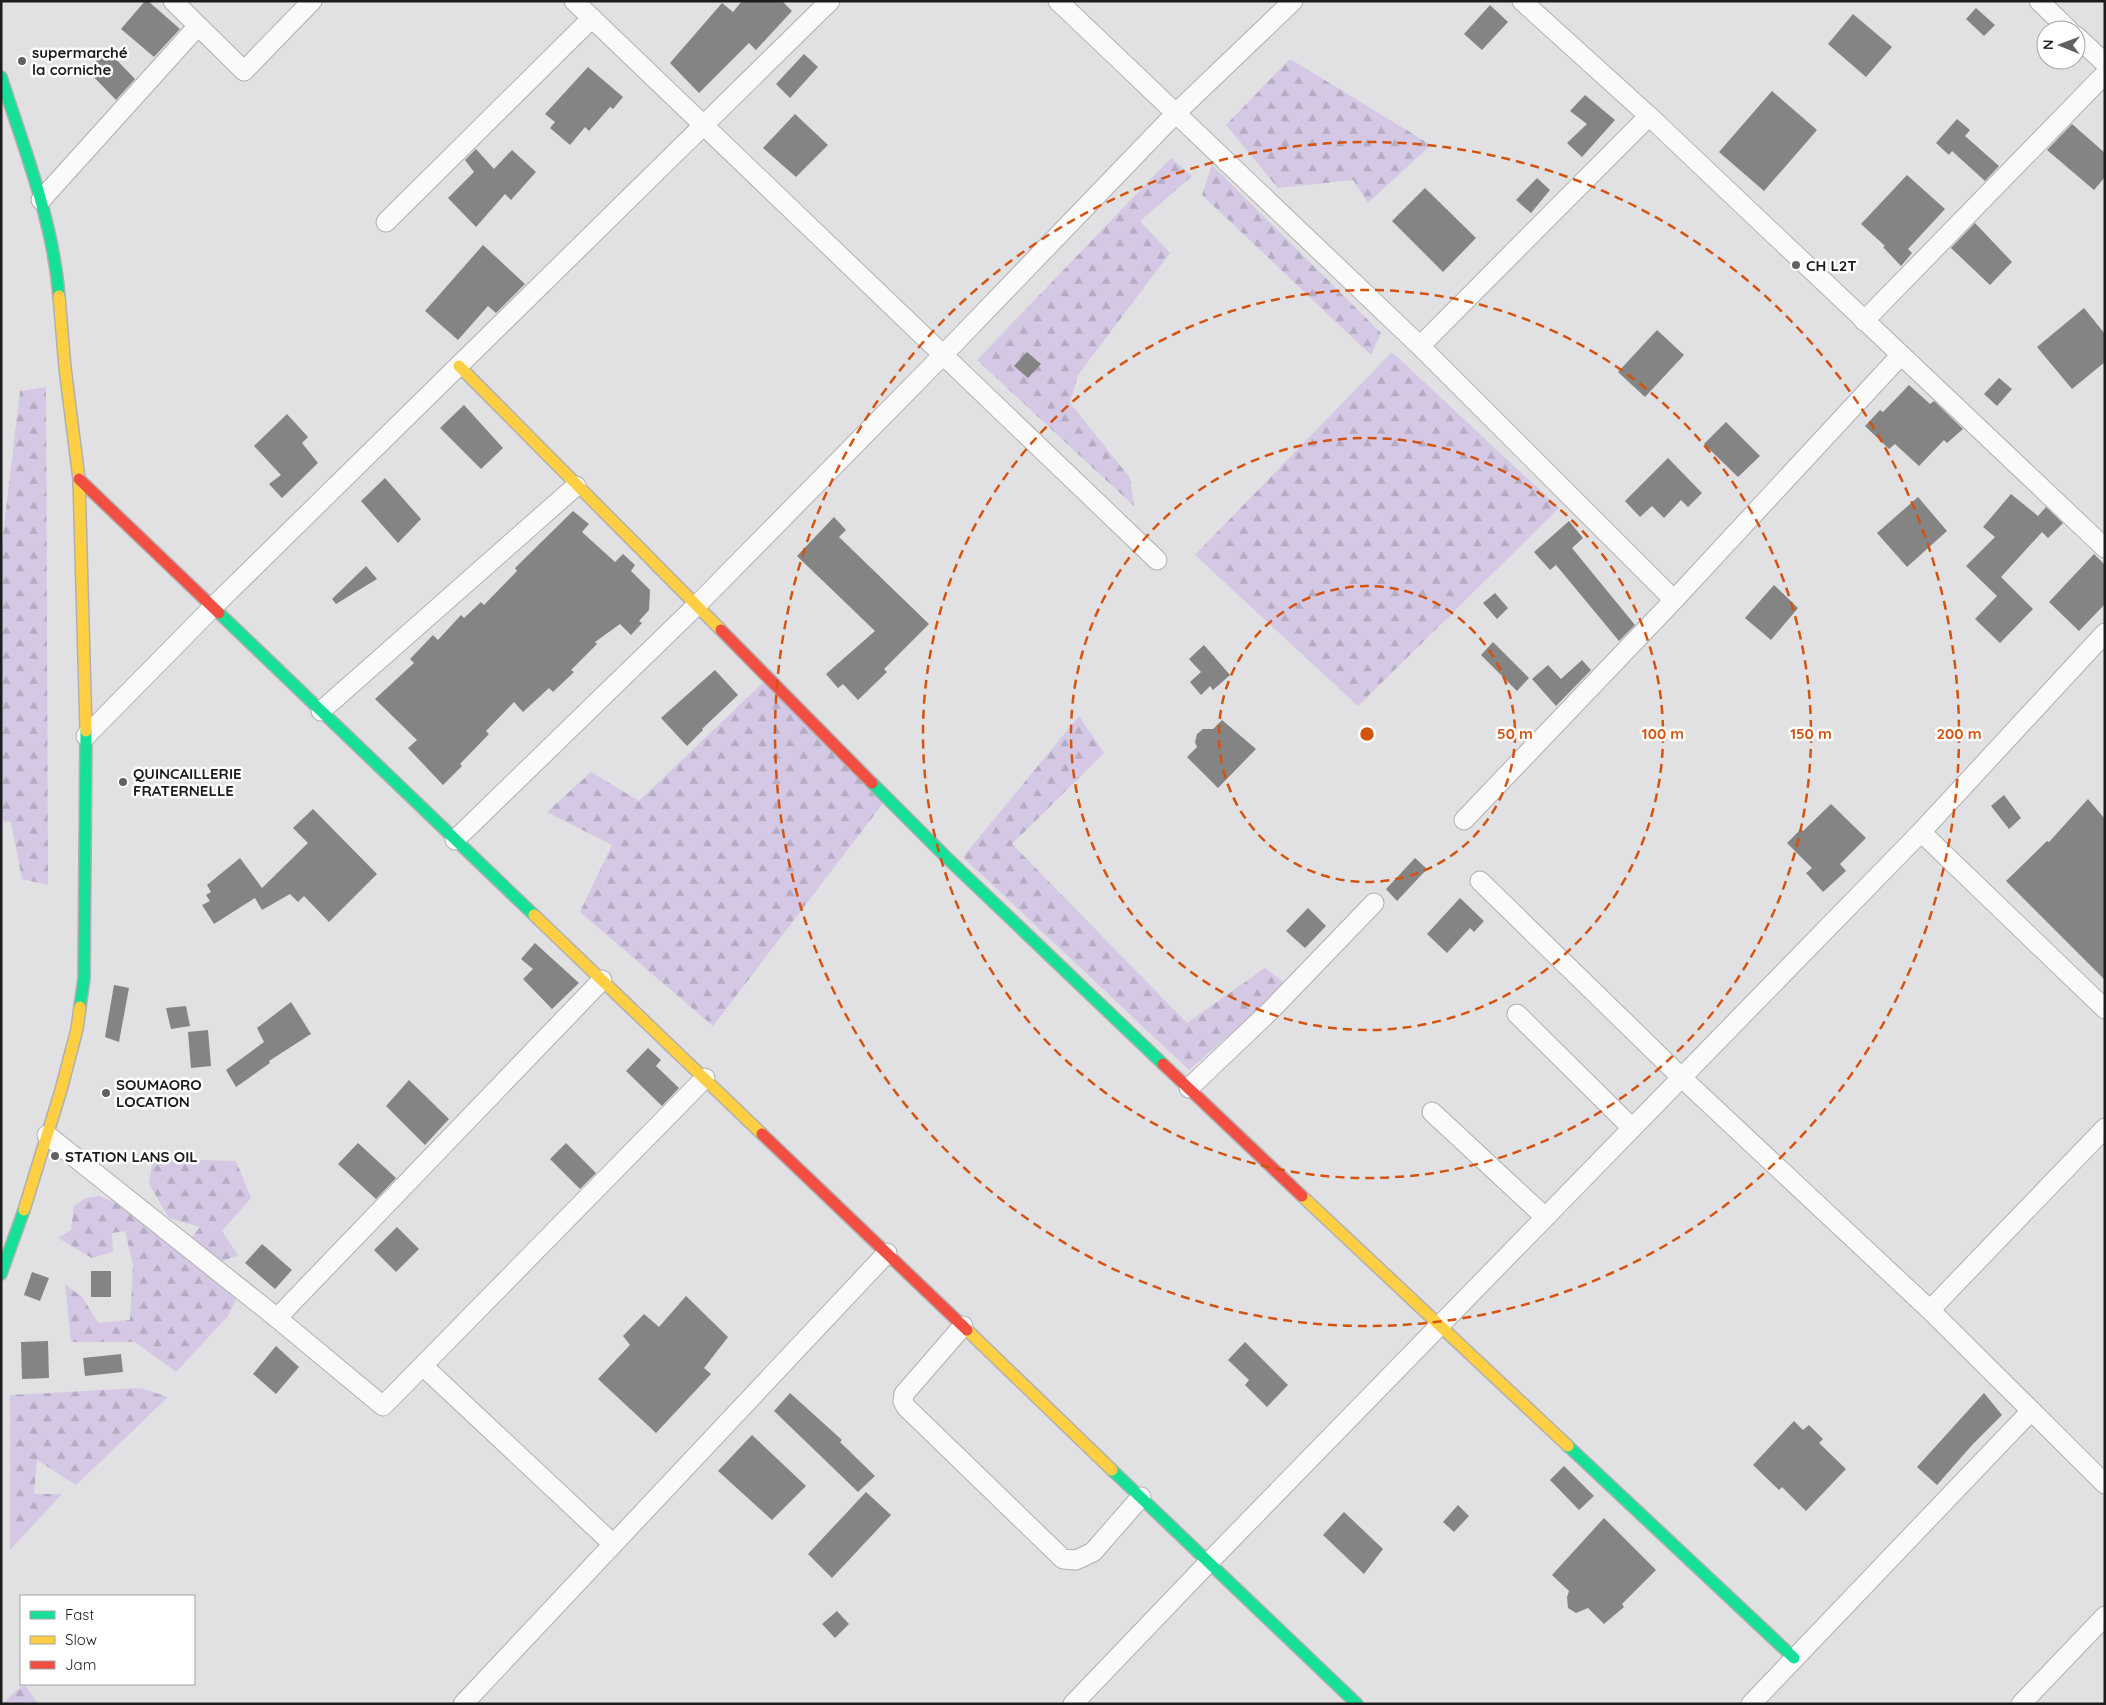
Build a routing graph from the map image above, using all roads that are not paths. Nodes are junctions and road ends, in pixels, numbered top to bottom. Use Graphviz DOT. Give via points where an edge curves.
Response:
graph roads {
  1 [pos="173,1"];
  2 [pos="312,1"];
  3 [pos="574,1"];
  4 [pos="830,1"];
  5 [pos="1058,1"];
  6 [pos="1293,1"];
  7 [pos="1522,1"];
  8 [pos="2039,1"];
  9 [pos="592,18"];
  10 [pos="2059,20"];
  11 [pos="198,26"];
  12 [pos="2086,45"];
  13 [pos="2105,63"];
  14 [pos="2105,74"];
  15 [pos="1,78"];
  16 [pos="1177,112"];
  17 [pos="1649,116"];
  18 [pos="703,125"];
  19 [pos="41,200"];
  20 [pos="386,222"];
  21 [pos="1864,321"];
  22 [pos="1420,346"];
  23 [pos="943,355"];
  24 [pos="1901,355"];
  25 [pos="458,366"];
  26 [pos="79,478"];
  27 [pos="576,486"];
  28 [pos="2105,548"];
  29 [pos="1157,560"];
  30 [pos="1674,600"];
  31 [pos="697,605"];
  32 [pos="213,607"];
  33 [pos="2105,633"];
  34 [pos="321,711"];
  35 [pos="86,736"];
  36 [pos="1464,820"];
  37 [pos="1921,832"];
  38 [pos="455,840"];
  39 [pos="1480,881"];
  40 [pos="1374,903"];
  41 [pos="602,980"];
  42 [pos="2105,1009"];
  43 [pos="1517,1014"];
  44 [pos="1681,1077"];
  45 [pos="705,1078"];
  46 [pos="1188,1088"];
  47 [pos="1432,1112"];
  48 [pos="1632,1128"];
  49 [pos="2105,1128"];
  50 [pos="47,1135"];
  51 [pos="1545,1217"];
  52 [pos="887,1253"];
  53 [pos="1,1274"];
  54 [pos="1930,1310"];
  55 [pos="277,1318"];
  56 [pos="964,1326"];
  57 [pos="1439,1326"];
  58 [pos="423,1366"];
  59 [pos="2030,1411"];
  60 [pos="2105,1484"];
  61 [pos="1141,1497"];
  62 [pos="613,1544"];
  63 [pos="1209,1562"];
  64 [pos="2105,1616"];
  65 [pos="1794,1658"];
  66 [pos="463,1704"];
  67 [pos="1073,1704"];
  68 [pos="1357,1704"];
  69 [pos="1751,1704"];
  70 [pos="2020,1704"];
  1 -- 11 [label="street"];
  2 -- 11 [label="street" via="244,71"];
  3 -- 9 [label="street"];
  4 -- 18 [label="street"];
  5 -- 16 [label="street"];
  6 -- 16 [label="street"];
  7 -- 17 [label="street"];
  8 -- 10 [label="street"];
  9 -- 18 [label="street"];
  9 -- 20 [label="street"];
  11 -- 19 [label="street"];
  12 -- 13 [label="street"];
  14 -- 21 [label="street"];
  15 -- 19 [label="street"];
  16 -- 22 [label="street"];
  16 -- 23 [label="street"];
  17 -- 21 [label="street"];
  17 -- 22 [label="street"];
  18 -- 23 [label="street"];
  18 -- 25 [label="street"];
  19 -- 26 [label="street" via="58,282"];
  21 -- 24 [label="street"];
  22 -- 30 [label="street"];
  23 -- 29 [label="street"];
  23 -- 31 [label="street"];
  24 -- 28 [label="street"];
  24 -- 30 [label="street"];
  25 -- 27 [label="street"];
  25 -- 32 [label="street"];
  26 -- 32 [label="street"];
  26 -- 35 [label="street"];
  27 -- 31 [label="street"];
  27 -- 34 [label="street"];
  30 -- 36 [label="street"];
  31 -- 38 [label="street"];
  31 -- 46 [label="street" via="946,858"];
  32 -- 34 [label="street"];
  32 -- 35 [label="street"];
  33 -- 37 [label="street"];
  34 -- 38 [label="street"];
  35 -- 50 [label="street" via="84,978 77,1029"];
  37 -- 42 [label="street"];
  37 -- 44 [label="street"];
  38 -- 41 [label="street"];
  39 -- 44 [label="street"];
  40 -- 46 [label="street" via="1270,1011"];
  41 -- 45 [label="street"];
  41 -- 55 [label="street"];
  43 -- 48 [label="street"];
  44 -- 48 [label="street"];
  44 -- 54 [label="street"];
  45 -- 52 [label="street"];
  45 -- 58 [label="street"];
  46 -- 57 [label="street"];
  47 -- 51 [label="street"];
  48 -- 51 [label="street"];
  49 -- 54 [label="street"];
  50 -- 53 [label="street"];
  50 -- 55 [label="street"];
  51 -- 57 [label="street"];
  52 -- 56 [label="street"];
  52 -- 62 [label="street"];
  54 -- 59 [label="street"];
  55 -- 58 [label="street" via="384,1406"];
  56 -- 61 [label="street"];
  56 -- 61 [label="street" via="904,1394 903,1401 1063,1559 1076,1560 1093,1552"];
  57 -- 63 [label="street"];
  57 -- 65 [label="street"];
  58 -- 62 [label="street"];
  59 -- 60 [label="street"];
  59 -- 65 [label="street"];
  61 -- 63 [label="street"];
  62 -- 66 [label="street"];
  63 -- 67 [label="street"];
  63 -- 68 [label="street"];
  64 -- 70 [label="street"];
  65 -- 69 [label="street"];
}
